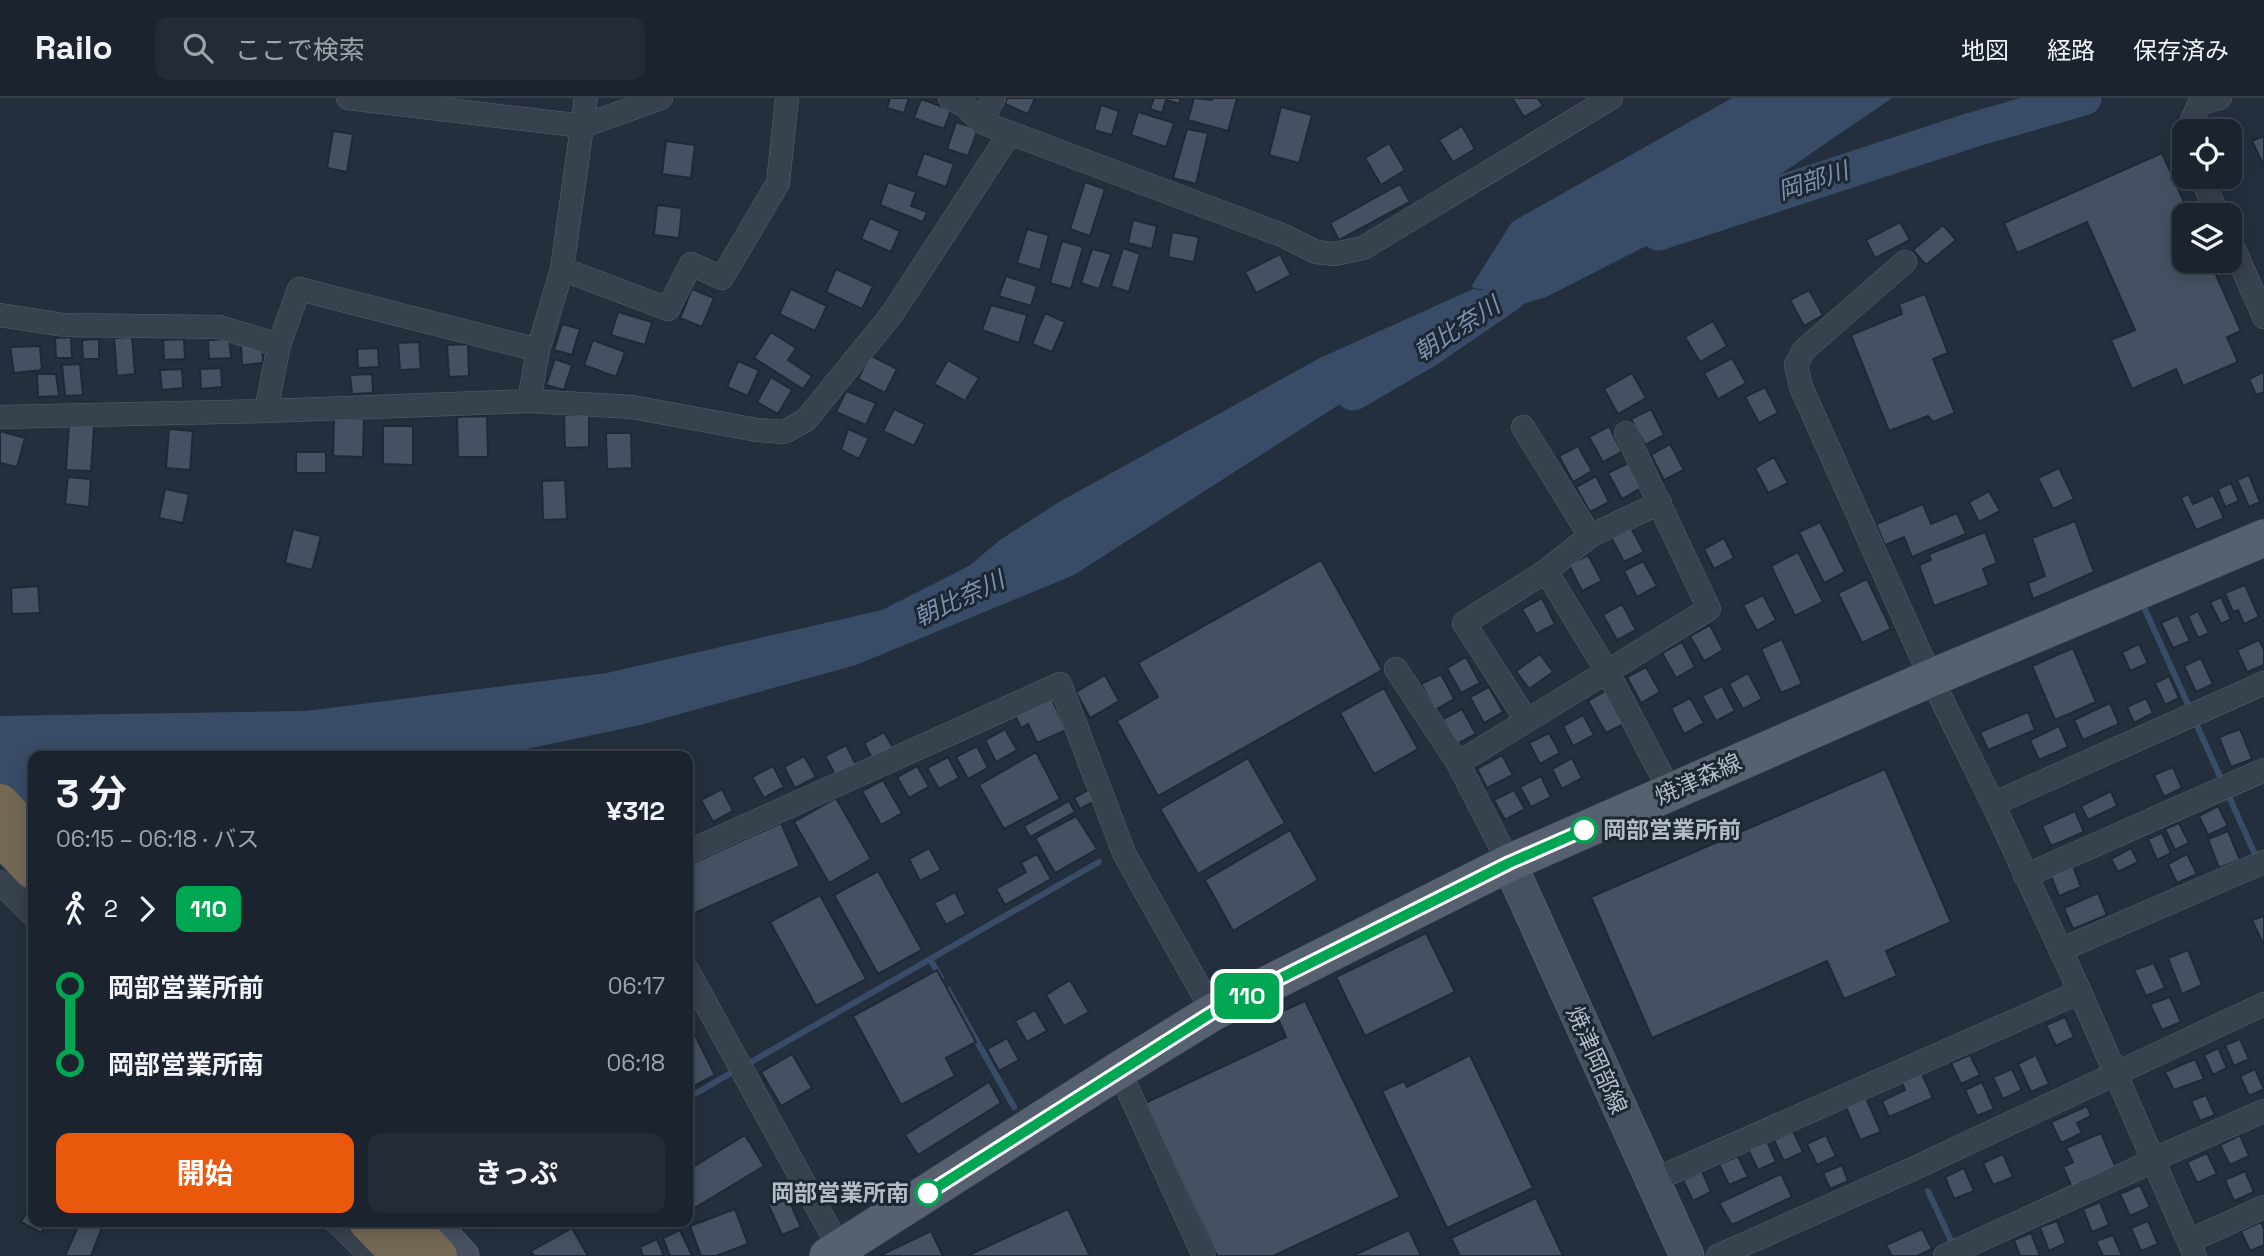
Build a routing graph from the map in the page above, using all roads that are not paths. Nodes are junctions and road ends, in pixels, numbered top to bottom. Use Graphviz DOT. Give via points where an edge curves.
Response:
graph roads {
  1 [pos="348,98"];
  2 [pos="586,98"];
  3 [pos="661,98"];
  4 [pos="787,98"];
  5 [pos="950,98"];
  6 [pos="994,98"];
  7 [pos="1611,98"];
  8 [pos="2220,98"];
  9 [pos="2192,119"];
  10 [pos="981,122"];
  11 [pos="583,126"];
  12 [pos="1010,133"];
  13 [pos="1905,262"];
  14 [pos="2242,267"];
  15 [pos="562,269"];
  16 [pos="0,315"];
  17 [pos="2264,317"];
  18 [pos="279,345"];
  19 [pos="538,350"];
  20 [pos="529,401"];
  21 [pos="266,411"];
  22 [pos="0,417"];
  23 [pos="1523,427"];
  24 [pos="1626,433"];
  25 [pos="1660,503"];
  26 [pos="1590,536"];
  27 [pos="2264,538"];
  28 [pos="1546,571"];
  29 [pos="1396,668"];
  30 [pos="1608,673"];
  31 [pos="1931,678"];
  32 [pos="2264,683"];
  33 [pos="1527,721"];
  34 [pos="1458,763"];
  35 [pos="2264,769"];
  36 [pos="0,787"];
  37 [pos="1670,791"];
  38 [pos="0,803"];
  39 [pos="1993,804"];
  40 [pos="28,815"];
  41 [pos="28,833"];
  42 [pos="0,835"];
  43 [pos="693,850"];
  44 [pos="2264,862"];
  45 [pos="1509,863"];
  46 [pos="28,865"];
  47 [pos="2025,876"];
  48 [pos="0,882"];
  49 [pos="28,910"];
  50 [pos="2060,950"];
  51 [pos="693,981"];
  52 [pos="2080,992"];
  53 [pos="2264,1004"];
  54 [pos="1213,1012"];
  55 [pos="1125,1067"];
  56 [pos="2115,1074"];
  57 [pos="2264,1111"];
  58 [pos="2152,1160"];
  59 [pos="1652,1181"];
  60 [pos="2264,1208"];
  61 [pos="341,1227"];
  62 [pos="373,1227"];
  63 [pos="2192,1249"];
  64 [pos="834,1252"];
  65 [pos="370,1256"];
  66 [pos="401,1256"];
  67 [pos="1204,1256"];
  68 [pos="1687,1256"];
  69 [pos="1718,1256"];
  70 [pos="1945,1256"];
  1 -- 11 [label="street"];
  2 -- 11 [label="street"];
  3 -- 11 [label="street"];
  4 -- 15 [label="street" via="778,183 722,278 691,264 668,309"];
  5 -- 10 [label="street"];
  6 -- 10 [label="street"];
  7 -- 12 [label="street" via="1363,248 1335,254 1316,252 1282,235"];
  8 -- 9 [label="street" via="2199,104"];
  10 -- 12 [label="street"];
  11 -- 15 [label="street"];
  12 -- 20 [label="street" via="892,314 806,420 784,432 632,407"];
  13 -- 31 [label="street" via="1804,350 1796,365 1806,401"];
  14 -- 17 [label="street"];
  15 -- 19 [label="street"];
  16 -- 18 [label="street" via="64,325 219,327"];
  18 -- 19 [label="street" via="299,289"];
  18 -- 21 [label="street"];
  19 -- 20 [label="street"];
  20 -- 21 [label="street"];
  21 -- 22 [label="street"];
  23 -- 26 [label="street"];
  24 -- 25 [label="street"];
  25 -- 26 [label="street"];
  25 -- 30 [label="street" via="1709,609"];
  26 -- 28 [label="street"];
  27 -- 31 [label="main road, 焼津森線"];
  28 -- 30 [label="street"];
  28 -- 33 [label="street" via="1464,624"];
  29 -- 34 [label="street"];
  30 -- 33 [label="street"];
  30 -- 37 [label="street"];
  31 -- 37 [label="main road, 焼津森線"];
  31 -- 39 [label="street"];
  32 -- 39 [label="street"];
  33 -- 34 [label="street"];
  34 -- 45 [label="street"];
  35 -- 47 [label="street"];
  36 -- 40 [label="main road"];
  37 -- 45 [label="main road, 焼津森線"];
  38 -- 41 [label="highway"];
  39 -- 47 [label="street"];
  42 -- 46 [label="highway"];
  43 -- 54 [label="street" via="1059,684 1124,853"];
  44 -- 50 [label="street"];
  45 -- 54 [label="main road, 焼津森線"];
  45 -- 59 [label="main road, 焼津岡部線"];
  47 -- 50 [label="street"];
  48 -- 49 [label="street"];
  50 -- 52 [label="street"];
  51 -- 64 [label="street"];
  52 -- 56 [label="street"];
  52 -- 59 [label="street"];
  53 -- 56 [label="street"];
  54 -- 55 [label="main road, 焼津森線"];
  55 -- 64 [label="main road, 焼津森線"];
  55 -- 67 [label="street" via="1123,1079"];
  56 -- 58 [label="street"];
  56 -- 69 [label="street"];
  57 -- 58 [label="street"];
  58 -- 63 [label="street"];
  58 -- 70 [label="street"];
  59 -- 68 [label="main road, 焼津岡部線"];
  60 -- 63 [label="street"];
  61 -- 65 [label="street"];
  62 -- 66 [label="highway"];
}
